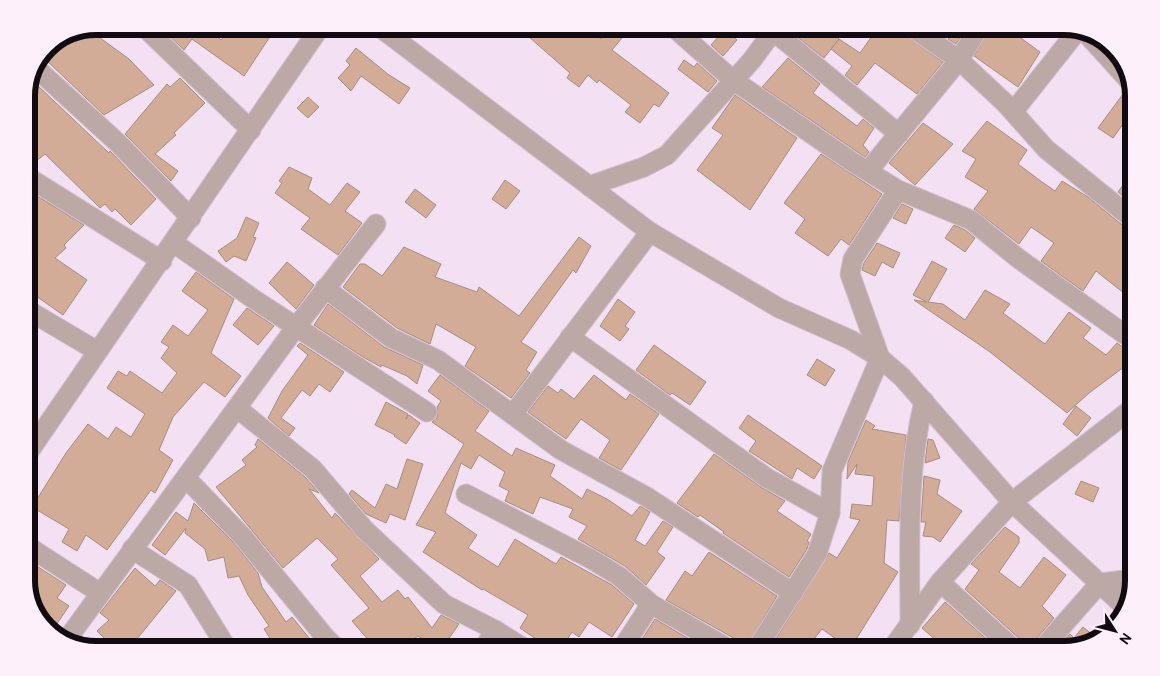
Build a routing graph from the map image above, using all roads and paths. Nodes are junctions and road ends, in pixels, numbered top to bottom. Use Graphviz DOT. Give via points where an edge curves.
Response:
graph roads {
  1 [pos="152,35"];
  2 [pos="315,35"];
  3 [pos="390,35"];
  4 [pos="682,35"];
  5 [pos="768,35"];
  6 [pos="781,35"];
  7 [pos="923,35"];
  8 [pos="974,35"];
  9 [pos="1073,36"];
  10 [pos="959,60"];
  11 [pos="40,72"];
  12 [pos="733,80"];
  13 [pos="1013,112"];
  14 [pos="251,130"];
  15 [pos="899,134"];
  16 [pos="868,172"];
  17 [pos="35,182"];
  18 [pos="589,186"];
  19 [pos="898,190"];
  20 [pos="1125,213"];
  21 [pos="191,218"];
  22 [pos="376,224"];
  23 [pos="650,232"];
  24 [pos="174,243"];
  25 [pos="162,261"];
  26 [pos="325,288"];
  27 [pos="35,314"];
  28 [pos="296,326"];
  29 [pos="1125,336"];
  30 [pos="570,337"];
  31 [pos="97,351"];
  32 [pos="880,358"];
  33 [pos="924,401"];
  34 [pos="237,408"];
  35 [pos="426,412"];
  36 [pos="513,414"];
  37 [pos="1125,414"];
  38 [pos="35,431"];
  39 [pos="186,478"];
  40 [pos="466,494"];
  41 [pos="1012,502"];
  42 [pos="830,513"];
  43 [pos="132,549"];
  44 [pos="35,551"];
  45 [pos="1125,580"];
  46 [pos="940,582"];
  47 [pos="1100,583"];
  48 [pos="100,593"];
  49 [pos="793,593"];
  50 [pos="1120,603"];
  51 [pos="651,604"];
  52 [pos="910,625"];
  53 [pos="496,630"];
  54 [pos="70,635"];
  55 [pos="222,641"];
  56 [pos="329,641"];
  57 [pos="489,641"];
  58 [pos="513,641"];
  59 [pos="627,641"];
  60 [pos="715,641"];
  61 [pos="762,641"];
  62 [pos="898,641"];
  63 [pos="1005,641"];
  64 [pos="1049,641"];
  1 -- 14 [label="street"];
  2 -- 14 [label="street"];
  3 -- 18 [label="street"];
  4 -- 12 [label="street"];
  5 -- 12 [label="street"];
  6 -- 15 [label="street"];
  7 -- 10 [label="street"];
  8 -- 10 [label="street"];
  9 -- 13 [label="street"];
  10 -- 13 [label="street"];
  10 -- 15 [label="street"];
  11 -- 21 [label="street" via="118,143"];
  12 -- 16 [label="street"];
  12 -- 18 [label="street" via="667,155 644,167"];
  13 -- 20 [label="street" via="1046,149"];
  14 -- 21 [label="street"];
  15 -- 16 [label="street"];
  16 -- 19 [label="street"];
  17 -- 25 [label="street"];
  18 -- 23 [label="street"];
  19 -- 29 [label="street" via="971,220 1019,260"];
  19 -- 32 [label="street" via="850,267"];
  21 -- 24 [label="street"];
  22 -- 26 [label="street"];
  23 -- 30 [label="street"];
  23 -- 32 [label="street" via="779,308 851,340"];
  24 -- 25 [label="street"];
  24 -- 28 [label="street"];
  25 -- 31 [label="street"];
  26 -- 28 [label="street"];
  26 -- 36 [label="street" via="391,338 438,360"];
  27 -- 31 [label="street"];
  28 -- 34 [label="street"];
  28 -- 35 [label="street"];
  30 -- 36 [label="street"];
  30 -- 42 [label="street" via="767,478"];
  31 -- 38 [label="street"];
  32 -- 33 [label="street"];
  32 -- 42 [label="street" via="832,471"];
  33 -- 41 [label="street"];
  33 -- 52 [label="street" via="916,432 910,484"];
  34 -- 39 [label="street"];
  34 -- 53 [label="street" via="313,469 365,530 444,604"];
  36 -- 49 [label="street" via="561,450 647,497"];
  37 -- 41 [label="street"];
  39 -- 43 [label="street"];
  39 -- 56 [label="street" via="243,537"];
  40 -- 51 [label="street" via="612,572"];
  41 -- 46 [label="street"];
  41 -- 47 [label="street"];
  42 -- 49 [label="street" via="817,554"];
  43 -- 48 [label="street"];
  43 -- 55 [label="street" via="188,585"];
  44 -- 48 [label="street"];
  45 -- 47 [label="street"];
  46 -- 52 [label="street"];
  46 -- 63 [label="street"];
  47 -- 50 [label="street"];
  47 -- 64 [label="street"];
  48 -- 54 [label="street"];
  49 -- 61 [label="street"];
  51 -- 59 [label="street"];
  51 -- 60 [label="street"];
  52 -- 62 [label="street"];
  53 -- 57 [label="street"];
  53 -- 58 [label="street"];
}
